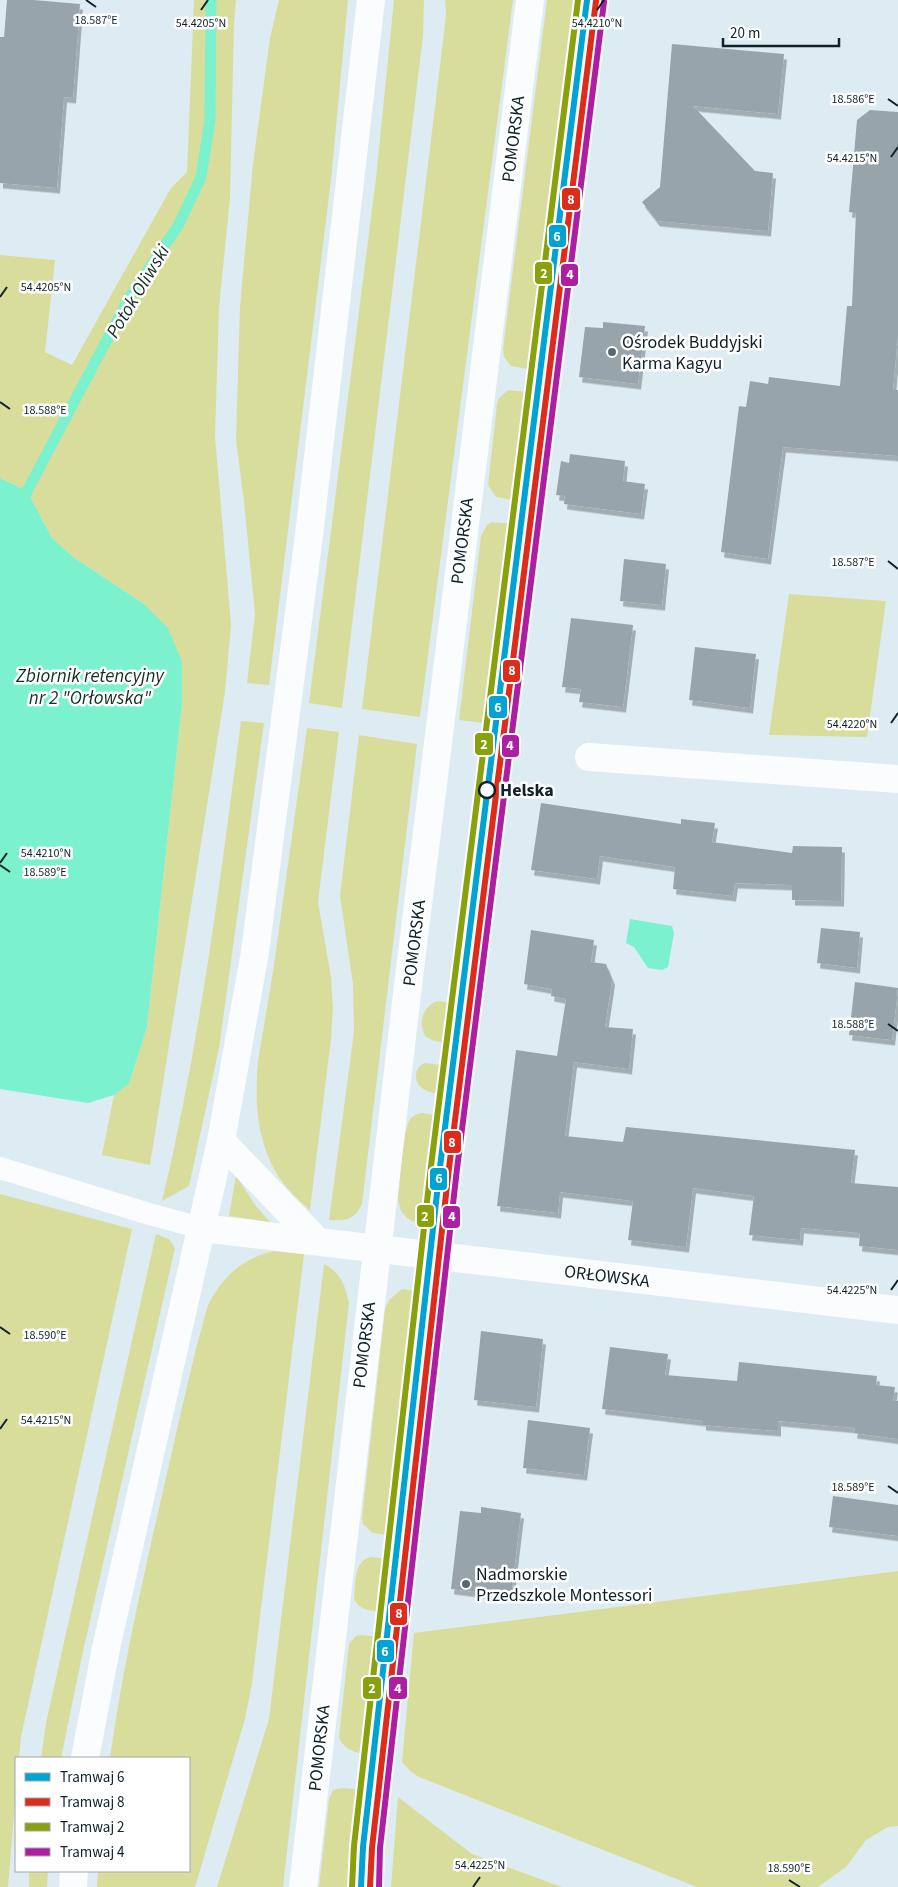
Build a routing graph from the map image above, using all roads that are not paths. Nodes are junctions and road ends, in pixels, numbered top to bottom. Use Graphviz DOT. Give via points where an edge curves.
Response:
graph roads {
  1 [pos="371,0"];
  2 [pos="530,0"];
  3 [pos="589,757"];
  4 [pos="898,779"];
  5 [pos="221,1141"];
  6 [pos="0,1168"];
  7 [pos="201,1228"];
  8 [pos="316,1240"];
  9 [pos="376,1248"];
  10 [pos="898,1310"];
  11 [pos="85,1757"];
  12 [pos="74,1872"];
  13 [pos="73,1887"];
  14 [pos="303,1887"];
  1 -- 5 [label="street" via="309,535 255,952"];
  2 -- 9 [label="street, POMORSKA"];
  3 -- 4 [label="street"];
  5 -- 7 [label="street"];
  5 -- 8 [label="street"];
  6 -- 7 [label="lane"];
  7 -- 8 [label="street, ORŁOWSKA"];
  7 -- 11 [label="street" via="106,1648"];
  8 -- 9 [label="street, ORŁOWSKA"];
  9 -- 10 [label="street, ORŁOWSKA"];
  9 -- 14 [label="street, POMORSKA"];
  12 -- 13 [label="street"];
}
